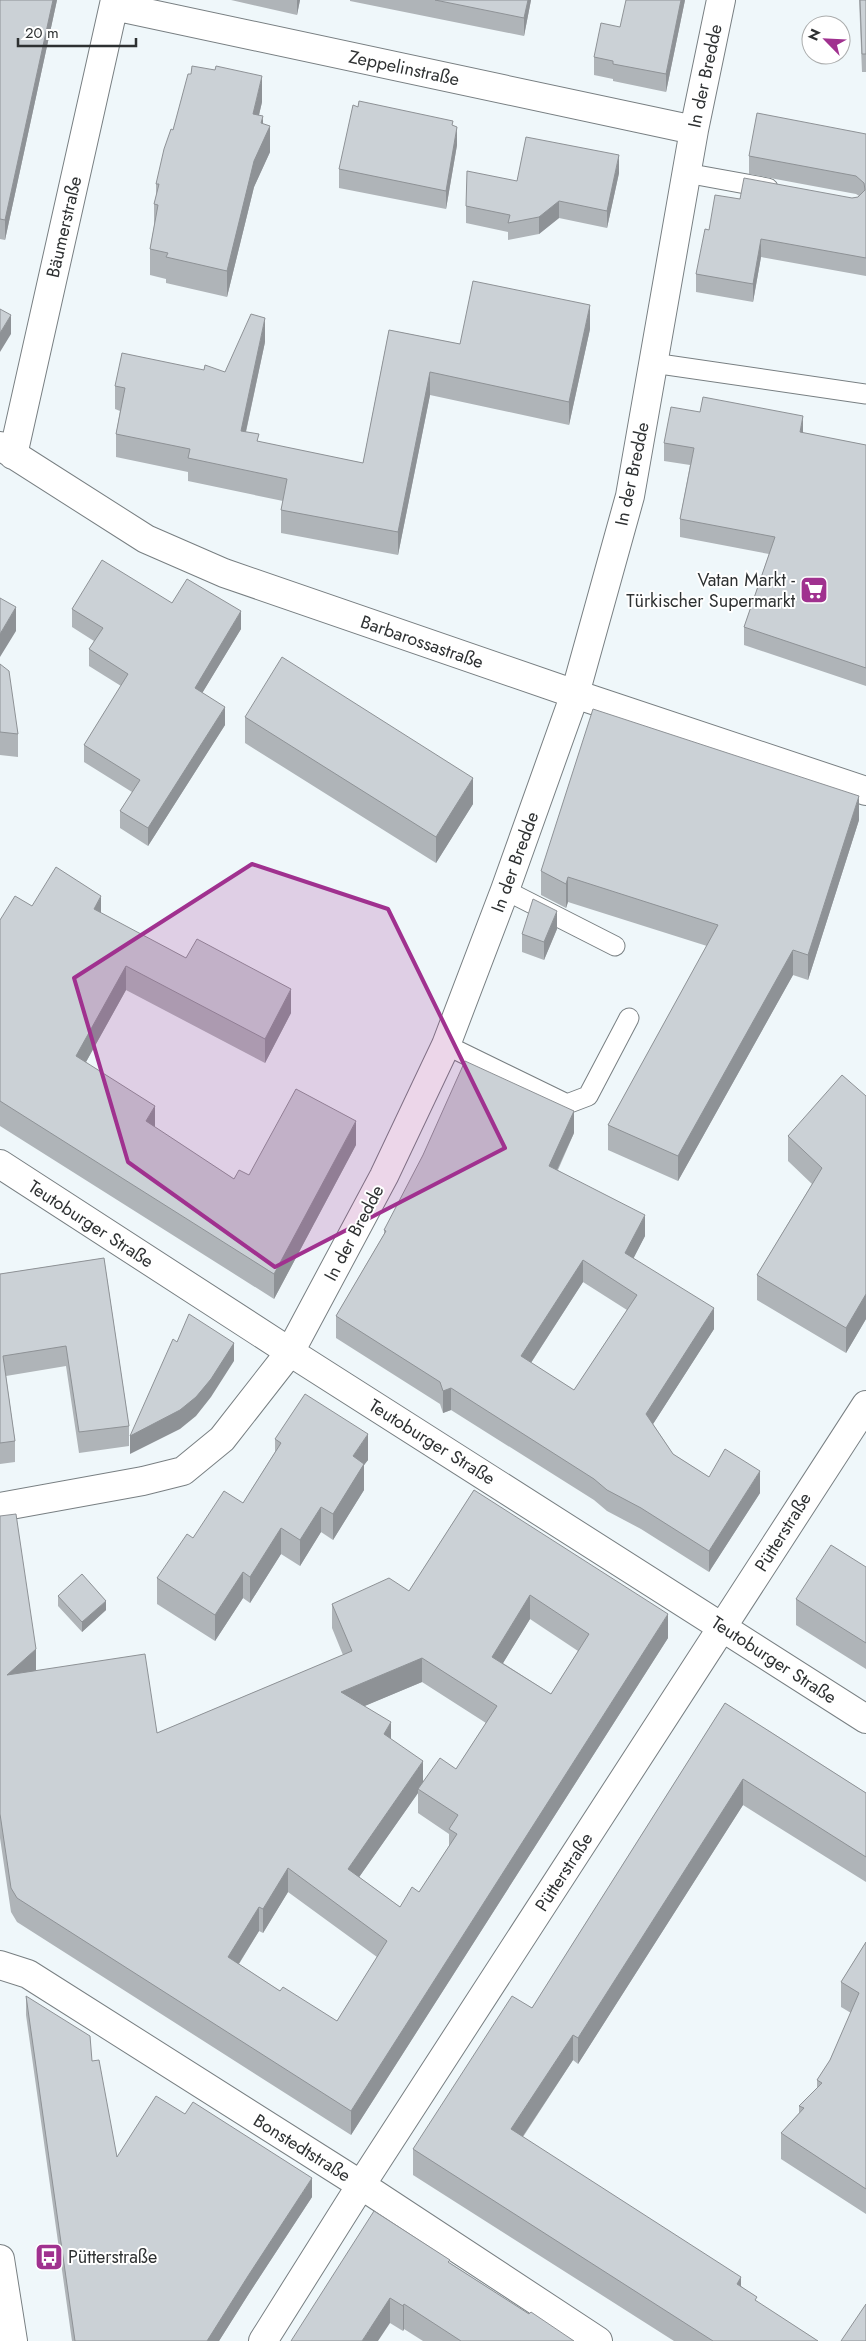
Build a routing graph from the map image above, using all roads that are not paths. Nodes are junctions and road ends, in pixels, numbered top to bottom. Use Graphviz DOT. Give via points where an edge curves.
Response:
graph roads {
  1 [pos="721,0"];
  2 [pos="115,3"];
  3 [pos="694,130"];
  4 [pos="686,173"];
  5 [pos="789,192"];
  6 [pos="653,363"];
  7 [pos="866,394"];
  8 [pos="7,450"];
  9 [pos="574,694"];
  10 [pos="866,791"];
  11 [pos="505,890"];
  12 [pos="615,946"];
  13 [pos="629,1018"];
  14 [pos="446,1045"];
  15 [pos="0,1164"];
  16 [pos="290,1352"];
  17 [pos="866,1405"];
  18 [pos="0,1507"];
  19 [pos="723,1627"];
  20 [pos="866,1718"];
  21 [pos="0,1965"];
  22 [pos="361,2185"];
  23 [pos="0,2259"];
  24 [pos="13,2341"];
  25 [pos="263,2341"];
  26 [pos="598,2341"];
  1 -- 3 [label="street, In der Bredde"];
  2 -- 3 [label="street, Zeppelinstraße"];
  2 -- 8 [label="street, Bäumerstraße"];
  3 -- 4 [label="street, In der Bredde"];
  4 -- 5 [label="lane"];
  4 -- 6 [label="street, In der Bredde"];
  6 -- 7 [label="lane"];
  6 -- 9 [label="street, In der Bredde" via="630,496"];
  8 -- 9 [label="street, Barbarossastraße" via="146,539 224,574"];
  9 -- 10 [label="street, Barbarossastraße"];
  9 -- 11 [label="street, In der Bredde"];
  11 -- 12 [label="lane"];
  11 -- 14 [label="street, In der Bredde"];
  13 -- 14 [label="lane" via="588,1096 567,1104"];
  14 -- 16 [label="street, In der Bredde" via="384,1176"];
  15 -- 16 [label="street, Teutoburger Straße"];
  16 -- 18 [label="street, In der Bredde" via="222,1439 184,1471 143,1482"];
  16 -- 19 [label="street, Teutoburger Straße"];
  17 -- 19 [label="street, Pütterstraße"];
  19 -- 20 [label="street, Teutoburger Straße"];
  19 -- 22 [label="street, Pütterstraße"];
  21 -- 22 [label="street, Bonstedtstraße" via="28,1974"];
  22 -- 25 [label="street, Pütterstraße"];
  22 -- 26 [label="street, Bonstedtstraße"];
  23 -- 24 [label="street"];
}
